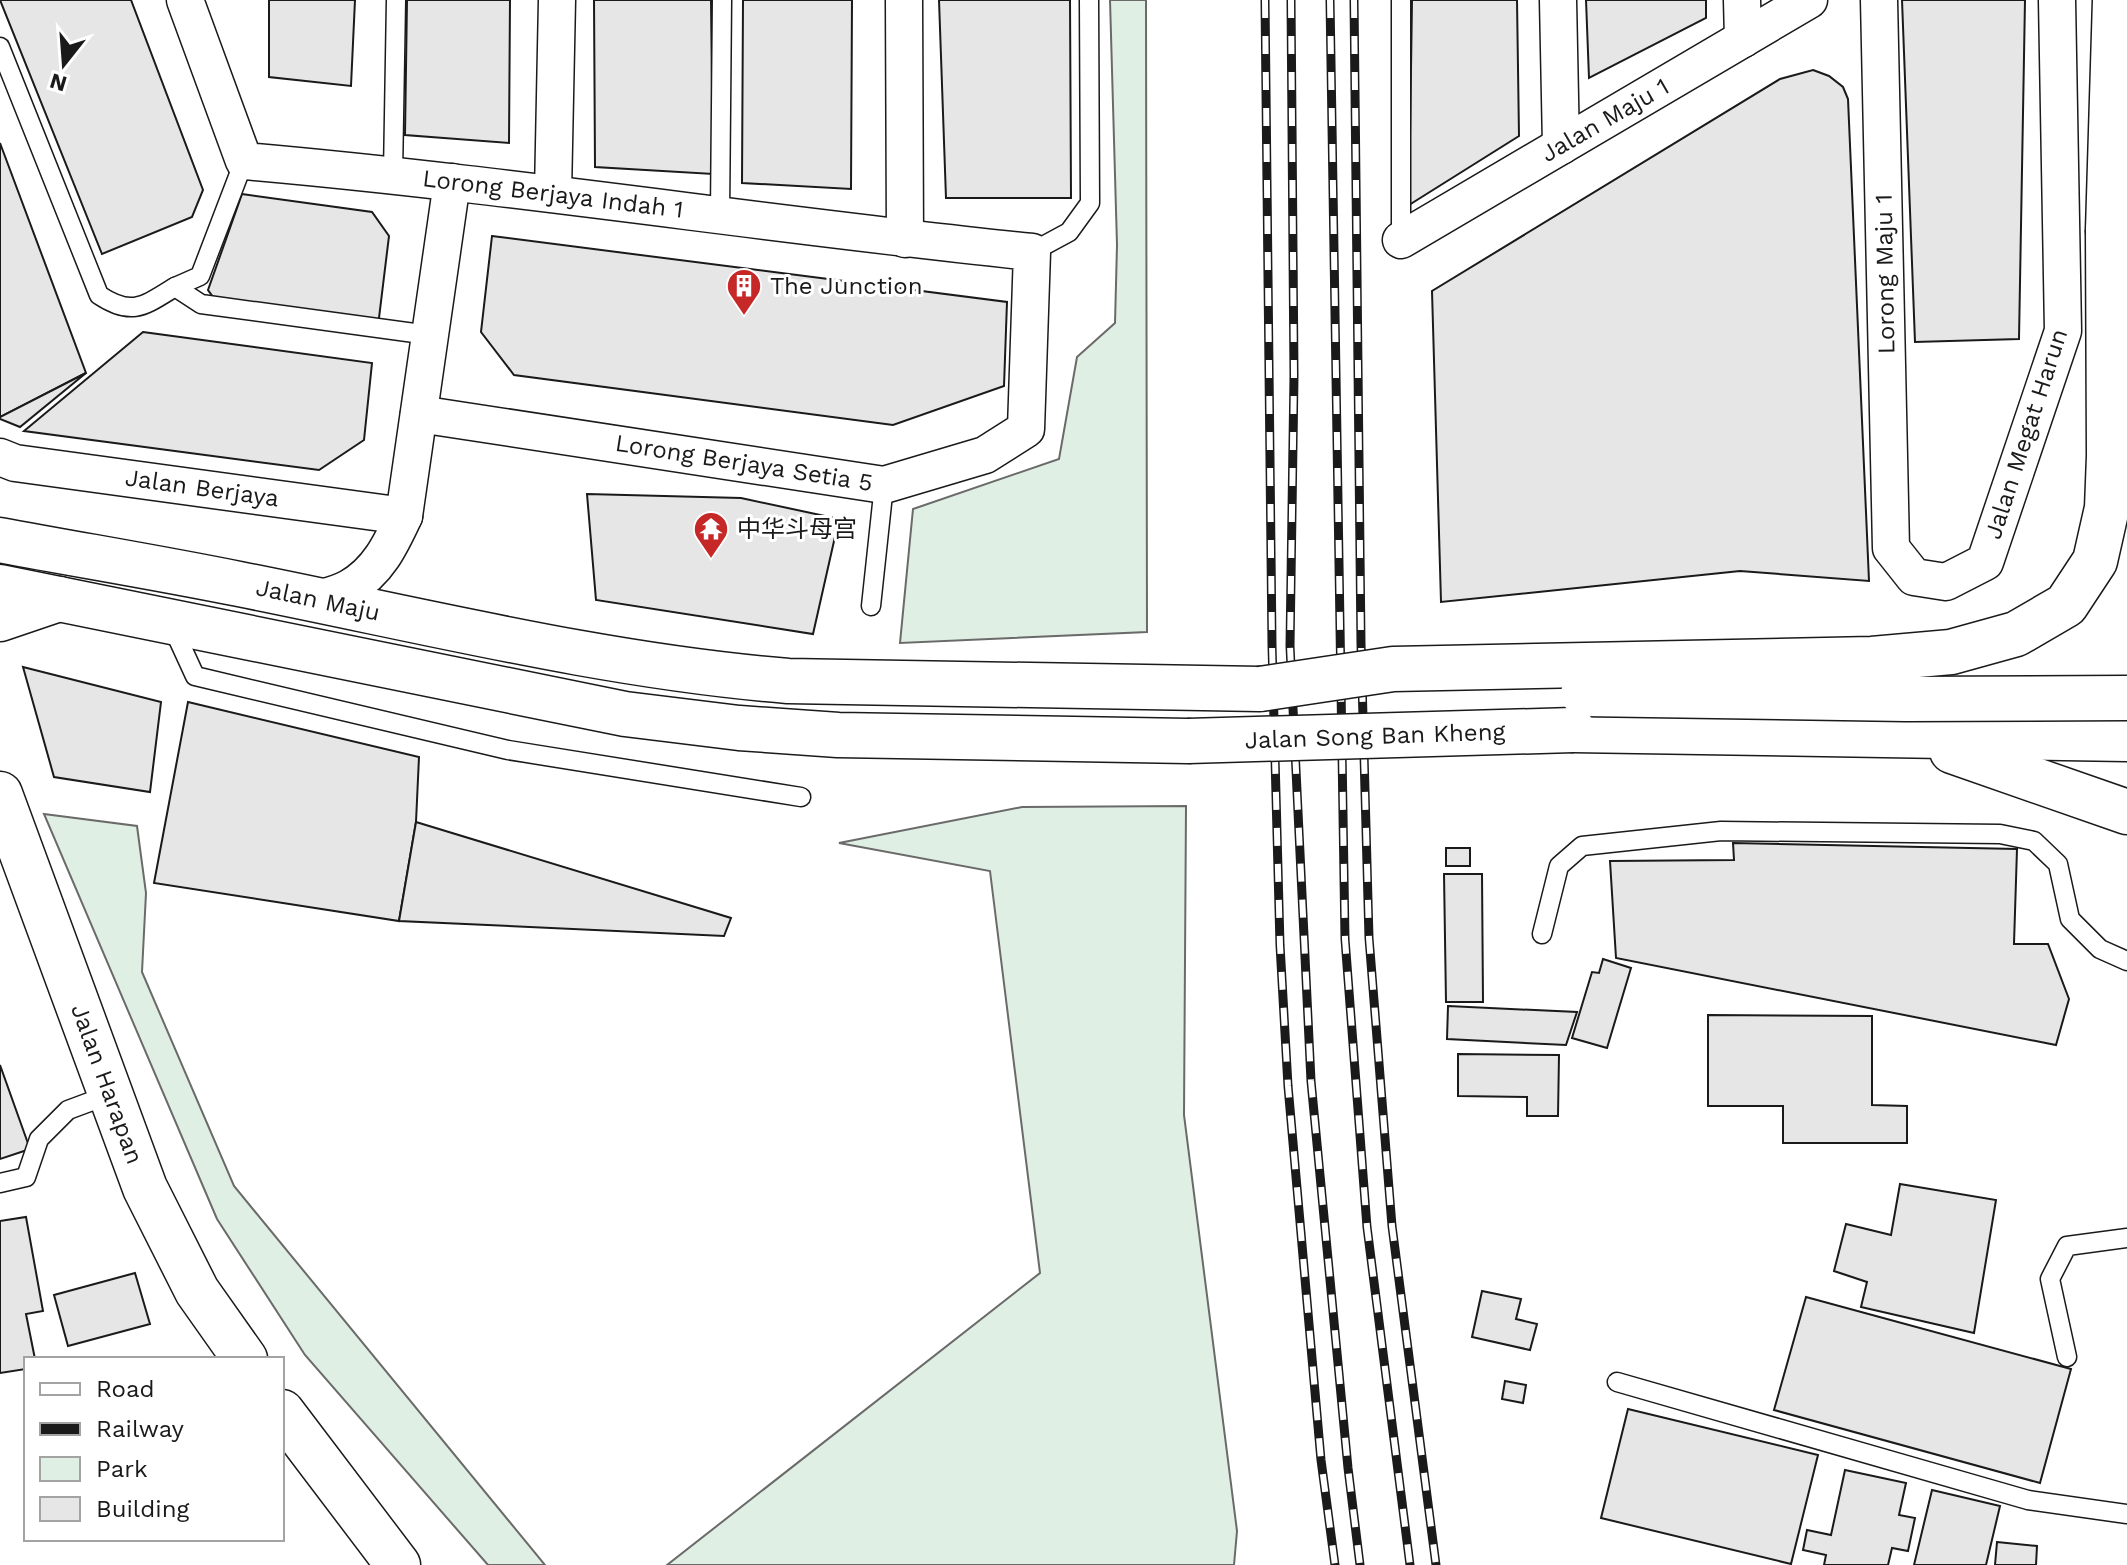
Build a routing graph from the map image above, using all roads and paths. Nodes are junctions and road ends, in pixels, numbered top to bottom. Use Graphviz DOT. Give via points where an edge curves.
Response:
graph roads {
  1 [pos="185,0"];
  2 [pos="396,0"];
  3 [pos="557,0"];
  4 [pos="722,0"];
  5 [pos="904,0"];
  6 [pos="1089,0"];
  7 [pos="1401,0"];
  8 [pos="1558,0"];
  9 [pos="1742,0"];
  10 [pos="1809,0"];
  11 [pos="1879,0"];
  12 [pos="2057,0"];
  13 [pos="2115,0"];
  14 [pos="1743,39"];
  15 [pos="0,47"];
  16 [pos="1561,146"];
  17 [pos="244,161"];
  18 [pos="393,174"];
  19 [pos="452,182"];
  20 [pos="553,193"];
  21 [pos="720,214"];
  22 [pos="905,239"];
  23 [pos="1401,240"];
  24 [pos="1032,252"];
  25 [pos="175,287"];
  26 [pos="429,335"];
  27 [pos="419,414"];
  28 [pos="0,457"];
  29 [pos="884,485"];
  30 [pos="404,516"];
  31 [pos="0,540"];
  32 [pos="1891,548"];
  33 [pos="0,587"];
  34 [pos="59,599"];
  35 [pos="312,601"];
  36 [pos="871,606"];
  37 [pos="0,619"];
  38 [pos="171,624"];
  39 [pos="635,664"];
  40 [pos="1260,689"];
  41 [pos="2127,698"];
  42 [pos="1908,737"];
  43 [pos="2127,739"];
  44 [pos="0,794"];
  45 [pos="801,797"];
  46 [pos="2127,812"];
  47 [pos="1542,934"];
  48 [pos="2127,961"];
  49 [pos="111,1094"];
  50 [pos="0,1183"];
  51 [pos="2127,1238"];
  52 [pos="244,1357"];
  53 [pos="2067,1357"];
  54 [pos="1617,1382"];
  55 [pos="284,1415"];
  56 [pos="2127,1514"];
  57 [pos="398,1565"];
  1 -- 17 [label="street"];
  2 -- 18 [label="lane"];
  3 -- 20 [label="street"];
  4 -- 21 [label="lane"];
  5 -- 22 [label="street"];
  6 -- 24 [label="lane" via="1090,203 1069,232"];
  7 -- 23 [label="lane"];
  8 -- 16 [label="street"];
  9 -- 14 [label="street"];
  10 -- 14 [label="street, Jalan Maju 1"];
  11 -- 32 [label="street, Lorong Maju 1"];
  12 -- 32 [label="street, Jalan Megat Harun" via="2063,331 1985,562 1946,582 1914,577"];
  13 -- 40 [label="main road, bridge" via="2107,508 2095,561 2066,605 2016,634 1951,652 1872,659 1393,669"];
  14 -- 16 [label="street, Jalan Maju 1"];
  15 -- 25 [label="lane" via="99,295 119,308 142,307"];
  16 -- 23 [label="street, Jalan Maju 1"];
  17 -- 18 [label="street, Lorong Berjaya Indah 1"];
  17 -- 25 [label="lane" via="200,276"];
  18 -- 19 [label="street, Lorong Berjaya Indah 1"];
  19 -- 20 [label="street, Lorong Berjaya Indah 1"];
  19 -- 26 [label="street"];
  20 -- 21 [label="street, Lorong Berjaya Indah 1"];
  21 -- 22 [label="street, Lorong Berjaya Indah 1"];
  22 -- 24 [label="street, Lorong Berjaya Indah 1"];
  24 -- 29 [label="street, Lorong Berjaya Setia 5" via="1026,429 985,455"];
  25 -- 26 [label="lane" via="201,304"];
  26 -- 27 [label="street"];
  27 -- 29 [label="street, Lorong Berjaya Setia 5"];
  27 -- 30 [label="street"];
  28 -- 30 [label="street, Jalan Berjaya"];
  29 -- 36 [label="lane"];
  30 -- 35 [label="street" via="387,553 366,575"];
  31 -- 35 [label="main road, Jalan Maju"];
  33 -- 34 [label="main road"];
  34 -- 37 [label="main road"];
  34 -- 38 [label="main road"];
  35 -- 39 [label="main road, Jalan Maju"];
  38 -- 42 [label="main road, Jalan Song Ban Kheng, bridge" via="625,714 838,735 1137,741 1573,730"];
  38 -- 45 [label="lane" via="195,676 508,750"];
  39 -- 40 [label="main road, Jalan Song Ban Kheng" via="788,681"];
  40 -- 41 [label="main road, Jalan Song Ban Kheng, bridge"];
  42 -- 43 [label="main road, Jalan Song Ban Kheng"];
  42 -- 46 [label="main road"];
  44 -- 49 [label="main road, Jalan Harapan"];
  47 -- 48 [label="lane" via="1559,866 1582,846 1721,831 2000,834 2034,841 2058,864 2070,919 2100,949"];
  49 -- 50 [label="lane" via="68,1110 39,1139 26,1177"];
  49 -- 52 [label="main road, Jalan Harapan" via="158,1214 197,1291"];
  51 -- 53 [label="lane" via="2067,1246 2050,1279"];
  54 -- 56 [label="lane" via="2028,1500"];
  55 -- 57 [label="main road"];
}
